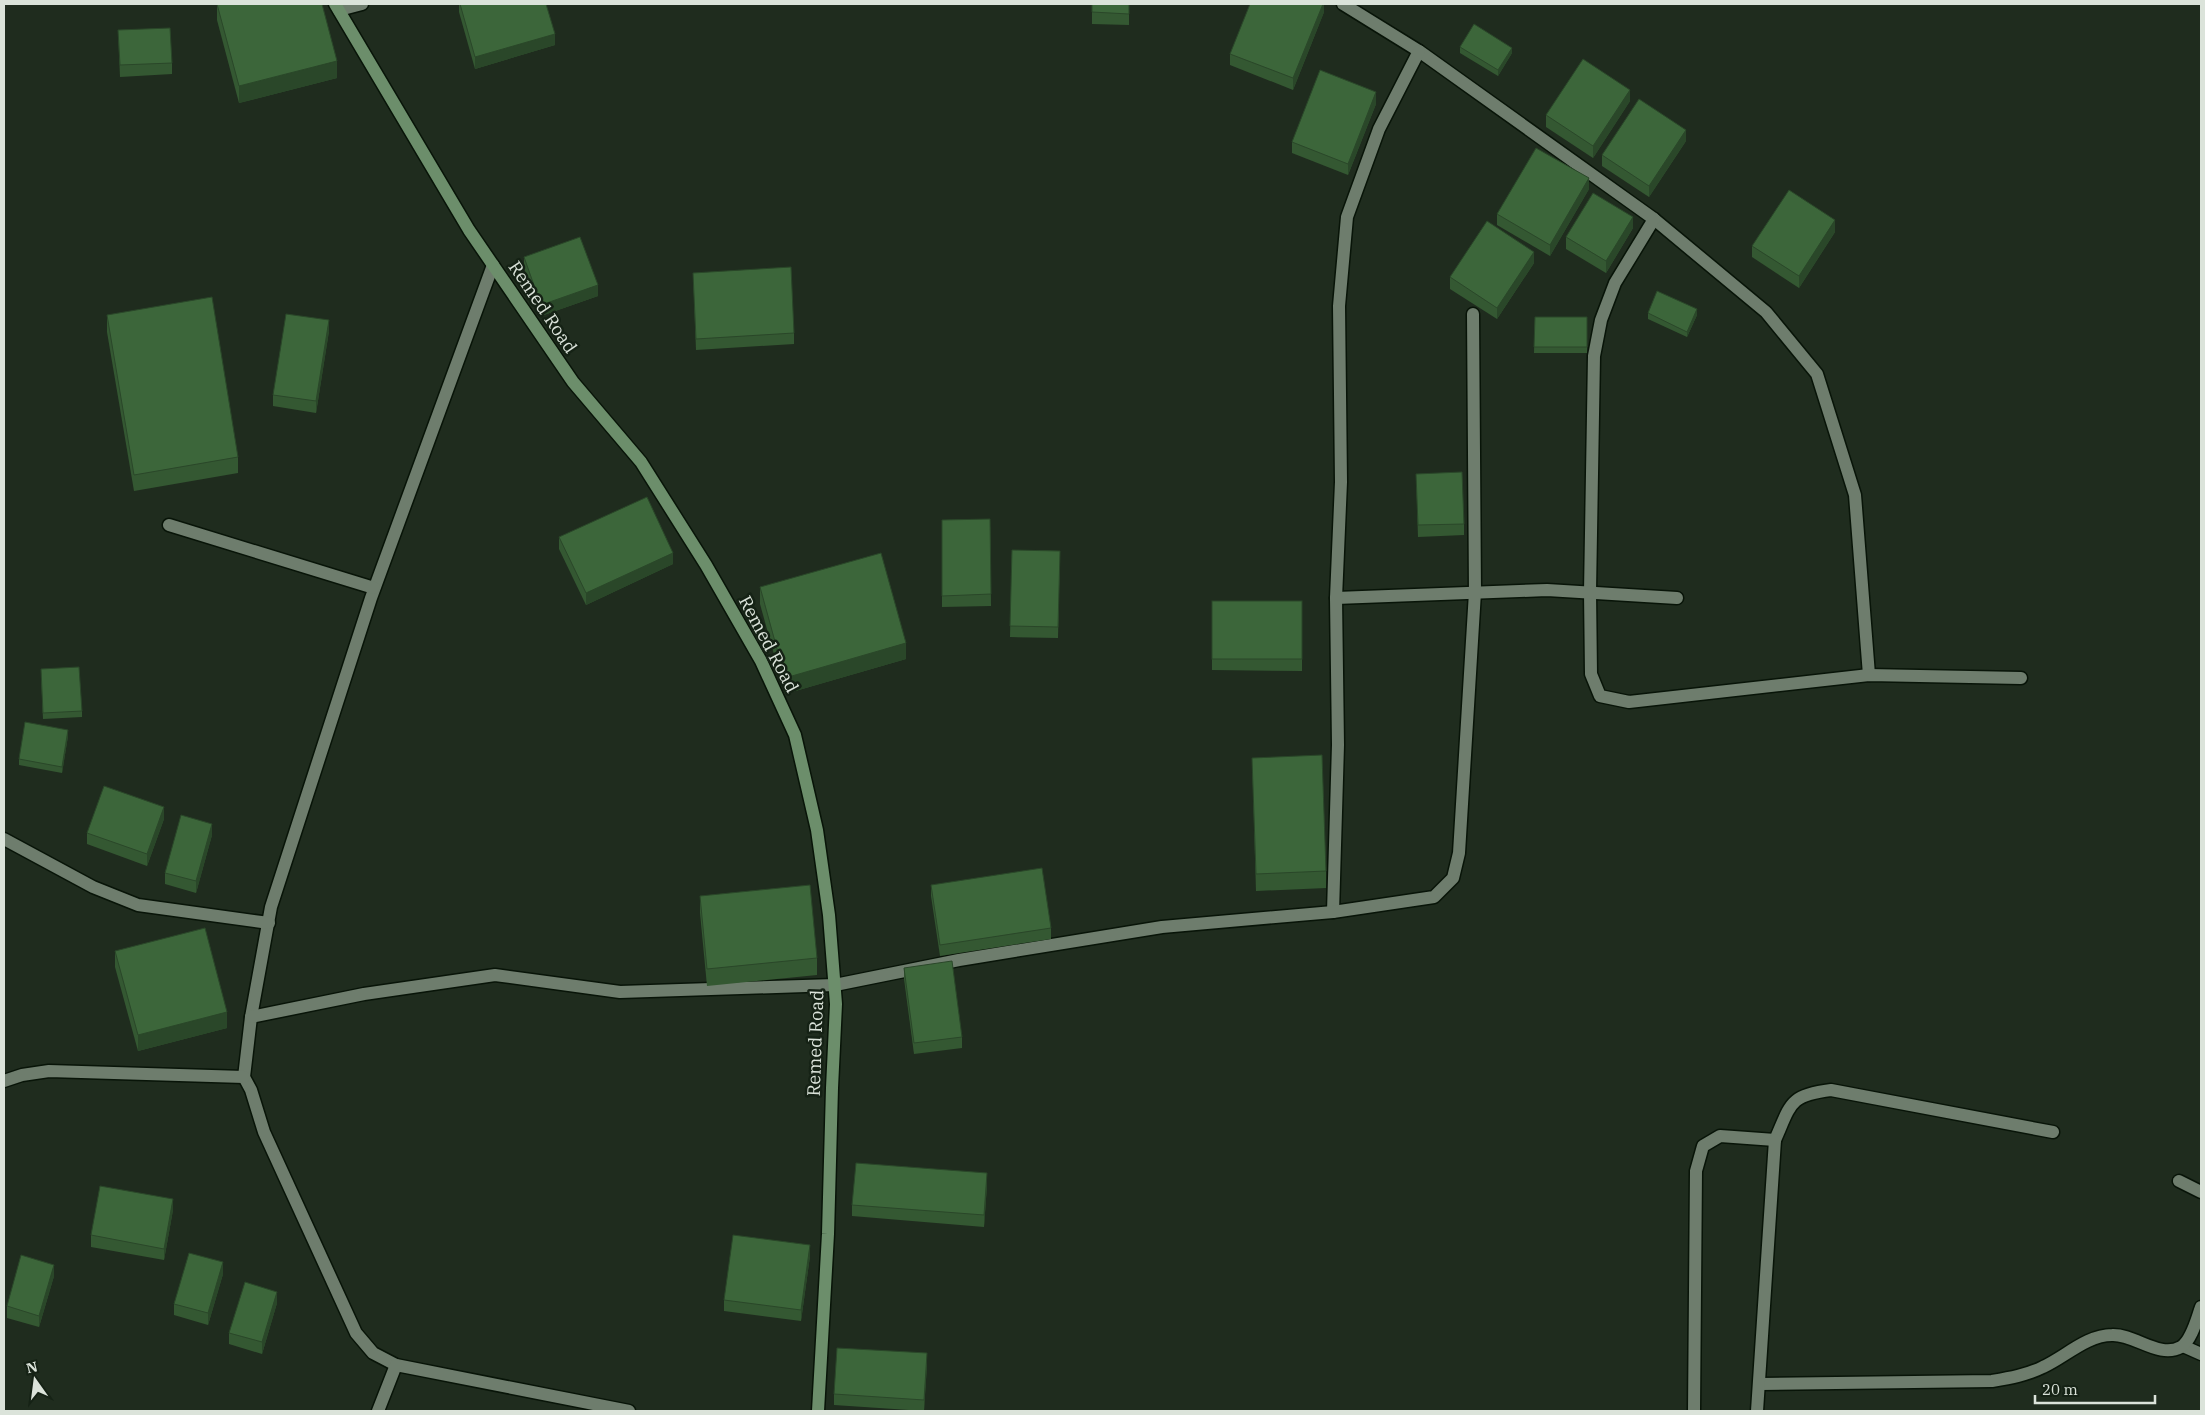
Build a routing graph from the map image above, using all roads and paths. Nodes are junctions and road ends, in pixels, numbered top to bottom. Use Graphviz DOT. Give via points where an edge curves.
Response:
graph roads {
  1 [pos="362,4"];
  2 [pos="1343,4"];
  3 [pos="337,7"];
  4 [pos="1419,51"];
  5 [pos="1654,219"];
  6 [pos="493,265"];
  7 [pos="1473,314"];
  8 [pos="169,525"];
  9 [pos="374,588"];
  10 [pos="1474,592"];
  11 [pos="1590,592"];
  12 [pos="1336,598"];
  13 [pos="1677,598"];
  14 [pos="1870,675"];
  15 [pos="2021,678"];
  16 [pos="4,839"];
  17 [pos="1333,912"];
  18 [pos="269,923"];
  19 [pos="835,986"];
  20 [pos="250,1017"];
  21 [pos="244,1077"];
  22 [pos="4,1081"];
  23 [pos="2053,1132"];
  24 [pos="1775,1140"];
  25 [pos="2179,1181"];
  26 [pos="2201,1192"];
  27 [pos="2201,1307"];
  28 [pos="2183,1346"];
  29 [pos="2201,1354"];
  30 [pos="396,1365"];
  31 [pos="1761,1384"];
  32 [pos="378,1411"];
  33 [pos="629,1411"];
  34 [pos="818,1411"];
  35 [pos="1694,1411"];
  36 [pos="1757,1411"];
  1 -- 3 [label="street"];
  2 -- 4 [label="street"];
  3 -- 6 [label="street, Remed Road"];
  4 -- 5 [label="street"];
  4 -- 12 [label="street" via="1379,128 1347,217 1339,306 1341,482"];
  5 -- 11 [label="street" via="1615,283 1601,320 1594,356"];
  5 -- 14 [label="street" via="1766,312 1817,374 1855,495"];
  6 -- 9 [label="street"];
  6 -- 19 [label="street, Remed Road" via="573,382 641,462 761,661 795,735 818,830 830,915"];
  7 -- 10 [label="street"];
  8 -- 9 [label="street"];
  9 -- 18 [label="street" via="271,907"];
  10 -- 11 [label="street"];
  10 -- 12 [label="street"];
  10 -- 17 [label="street" via="1459,853 1453,878 1434,897"];
  11 -- 13 [label="street"];
  11 -- 14 [label="street" via="1591,674 1600,696 1629,702"];
  12 -- 17 [label="street" via="1338,745"];
  14 -- 15 [label="street"];
  16 -- 18 [label="street" via="93,887 138,905"];
  17 -- 19 [label="street" via="1162,926 958,960"];
  18 -- 20 [label="street"];
  19 -- 20 [label="street" via="620,992 495,976 364,994"];
  19 -- 34 [label="street, Remed Road" via="828,1234"];
  20 -- 21 [label="street"];
  21 -- 22 [label="street" via="49,1071"];
  21 -- 30 [label="street" via="252,1090 264,1132 356,1333 373,1353"];
  23 -- 24 [label="street" via="1831,1090 1808,1093 1791,1104"];
  24 -- 31 [label="street"];
  24 -- 35 [label="street" via="1720,1136 1703,1146 1696,1171"];
  25 -- 26 [label="street"];
  27 -- 28 [label="street"];
  28 -- 29 [label="street"];
  28 -- 31 [label="street" via="2162,1350 2124,1336 2110,1335 2090,1340 2043,1367 1992,1381"];
  30 -- 32 [label="street"];
  30 -- 33 [label="street"];
  31 -- 36 [label="street"];
}
